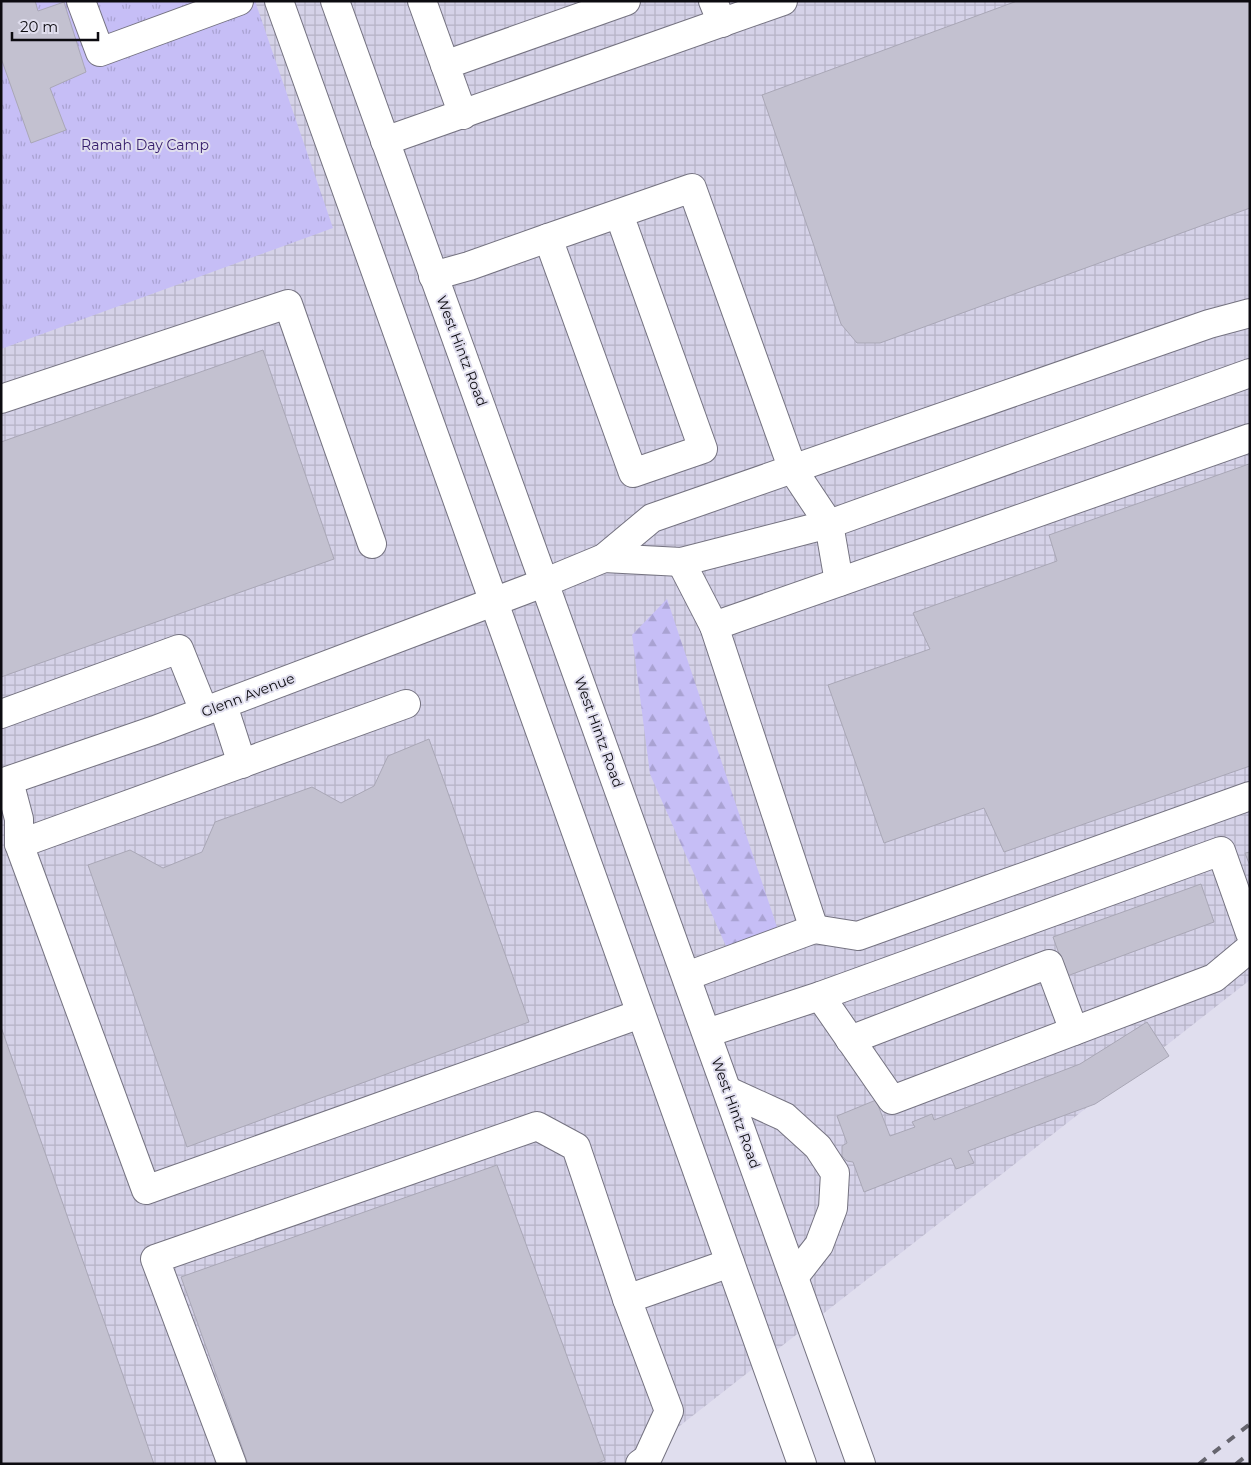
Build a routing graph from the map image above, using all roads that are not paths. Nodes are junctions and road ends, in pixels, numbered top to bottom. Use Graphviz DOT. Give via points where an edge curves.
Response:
graph roads {
  1 [pos="81,1"];
  2 [pos="240,1"];
  3 [pos="280,1"];
  4 [pos="335,1"];
  5 [pos="422,1"];
  6 [pos="626,1"];
  7 [pos="783,1"];
  8 [pos="717,12"];
  9 [pos="445,65"];
  10 [pos="463,115"];
  11 [pos="386,141"];
  12 [pos="619,214"];
  13 [pos="548,238"];
  14 [pos="433,276"];
  15 [pos="1250,313"];
  16 [pos="1250,373"];
  17 [pos="1,399"];
  18 [pos="1250,438"];
  19 [pos="793,470"];
  20 [pos="828,524"];
  21 [pos="372,544"];
  22 [pos="604,558"];
  23 [pos="681,562"];
  24 [pos="546,582"];
  25 [pos="839,582"];
  26 [pos="492,602"];
  27 [pos="714,626"];
  28 [pos="406,704"];
  29 [pos="214,708"];
  30 [pos="1,714"];
  31 [pos="242,764"];
  32 [pos="5,782"];
  33 [pos="1250,796"];
  34 [pos="19,844"];
  35 [pos="814,929"];
  36 [pos="1250,933"];
  37 [pos="1250,948"];
  38 [pos="687,976"];
  39 [pos="820,996"];
  40 [pos="640,1014"];
  41 [pos="1074,1031"];
  42 [pos="707,1033"];
  43 [pos="850,1040"];
  44 [pos="728,1091"];
  45 [pos="730,1263"];
  46 [pos="794,1277"];
  47 [pos="627,1299"];
  48 [pos="232,1464"];
  49 [pos="640,1464"];
  50 [pos="802,1464"];
  51 [pos="861,1464"];
  1 -- 2 [label="main road" via="100,52"];
  3 -- 26 [label="main road"];
  4 -- 11 [label="main road, West Hintz Road"];
  5 -- 9 [label="main road"];
  6 -- 9 [label="main road"];
  7 -- 8 [label="main road"];
  8 -- 10 [label="main road"];
  9 -- 10 [label="main road"];
  10 -- 11 [label="main road"];
  11 -- 14 [label="main road, West Hintz Road"];
  12 -- 13 [label="main road"];
  12 -- 13 [label="main road" via="703,449 642,470 633,473"];
  12 -- 19 [label="main road" via="692,188"];
  13 -- 14 [label="main road"];
  14 -- 24 [label="main road, West Hintz Road"];
  15 -- 19 [label="main road" via="1209,324"];
  16 -- 20 [label="main road"];
  17 -- 21 [label="main road" via="288,304"];
  18 -- 25 [label="main road"];
  19 -- 20 [label="main road"];
  19 -- 22 [label="main road" via="652,518"];
  20 -- 23 [label="main road"];
  20 -- 25 [label="main road"];
  22 -- 23 [label="main road"];
  22 -- 24 [label="main road, Glenn Avenue"];
  23 -- 27 [label="main road"];
  24 -- 26 [label="main road, Glenn Avenue"];
  24 -- 38 [label="main road, West Hintz Road"];
  25 -- 27 [label="main road"];
  26 -- 29 [label="main road, Glenn Avenue"];
  26 -- 40 [label="main road"];
  27 -- 35 [label="main road"];
  28 -- 31 [label="main road"];
  29 -- 30 [label="main road" via="179,649"];
  29 -- 31 [label="main road"];
  29 -- 32 [label="main road, Glenn Avenue"];
  31 -- 34 [label="main road"];
  32 -- 34 [label="main road" via="19,819"];
  33 -- 35 [label="main road" via="858,936"];
  34 -- 40 [label="main road" via="146,1190"];
  35 -- 38 [label="main road"];
  36 -- 39 [label="main road" via="1221,851"];
  37 -- 41 [label="main road" via="1214,978"];
  38 -- 42 [label="main road, West Hintz Road"];
  39 -- 42 [label="main road"];
  39 -- 43 [label="main road"];
  40 -- 45 [label="main road"];
  41 -- 43 [label="main road" via="892,1100"];
  41 -- 43 [label="main road" via="1049,964"];
  42 -- 44 [label="main road, West Hintz Road"];
  44 -- 46 [label="main road, West Hintz Road"];
  44 -- 46 [label="main road" via="786,1117 818,1147 835,1173 833,1208 819,1245"];
  45 -- 47 [label="main road"];
  45 -- 50 [label="main road"];
  46 -- 51 [label="main road, West Hintz Road"];
  47 -- 48 [label="main road" via="576,1148 537,1126 155,1258"];
  47 -- 49 [label="main road" via="669,1412 647,1459"];
}
